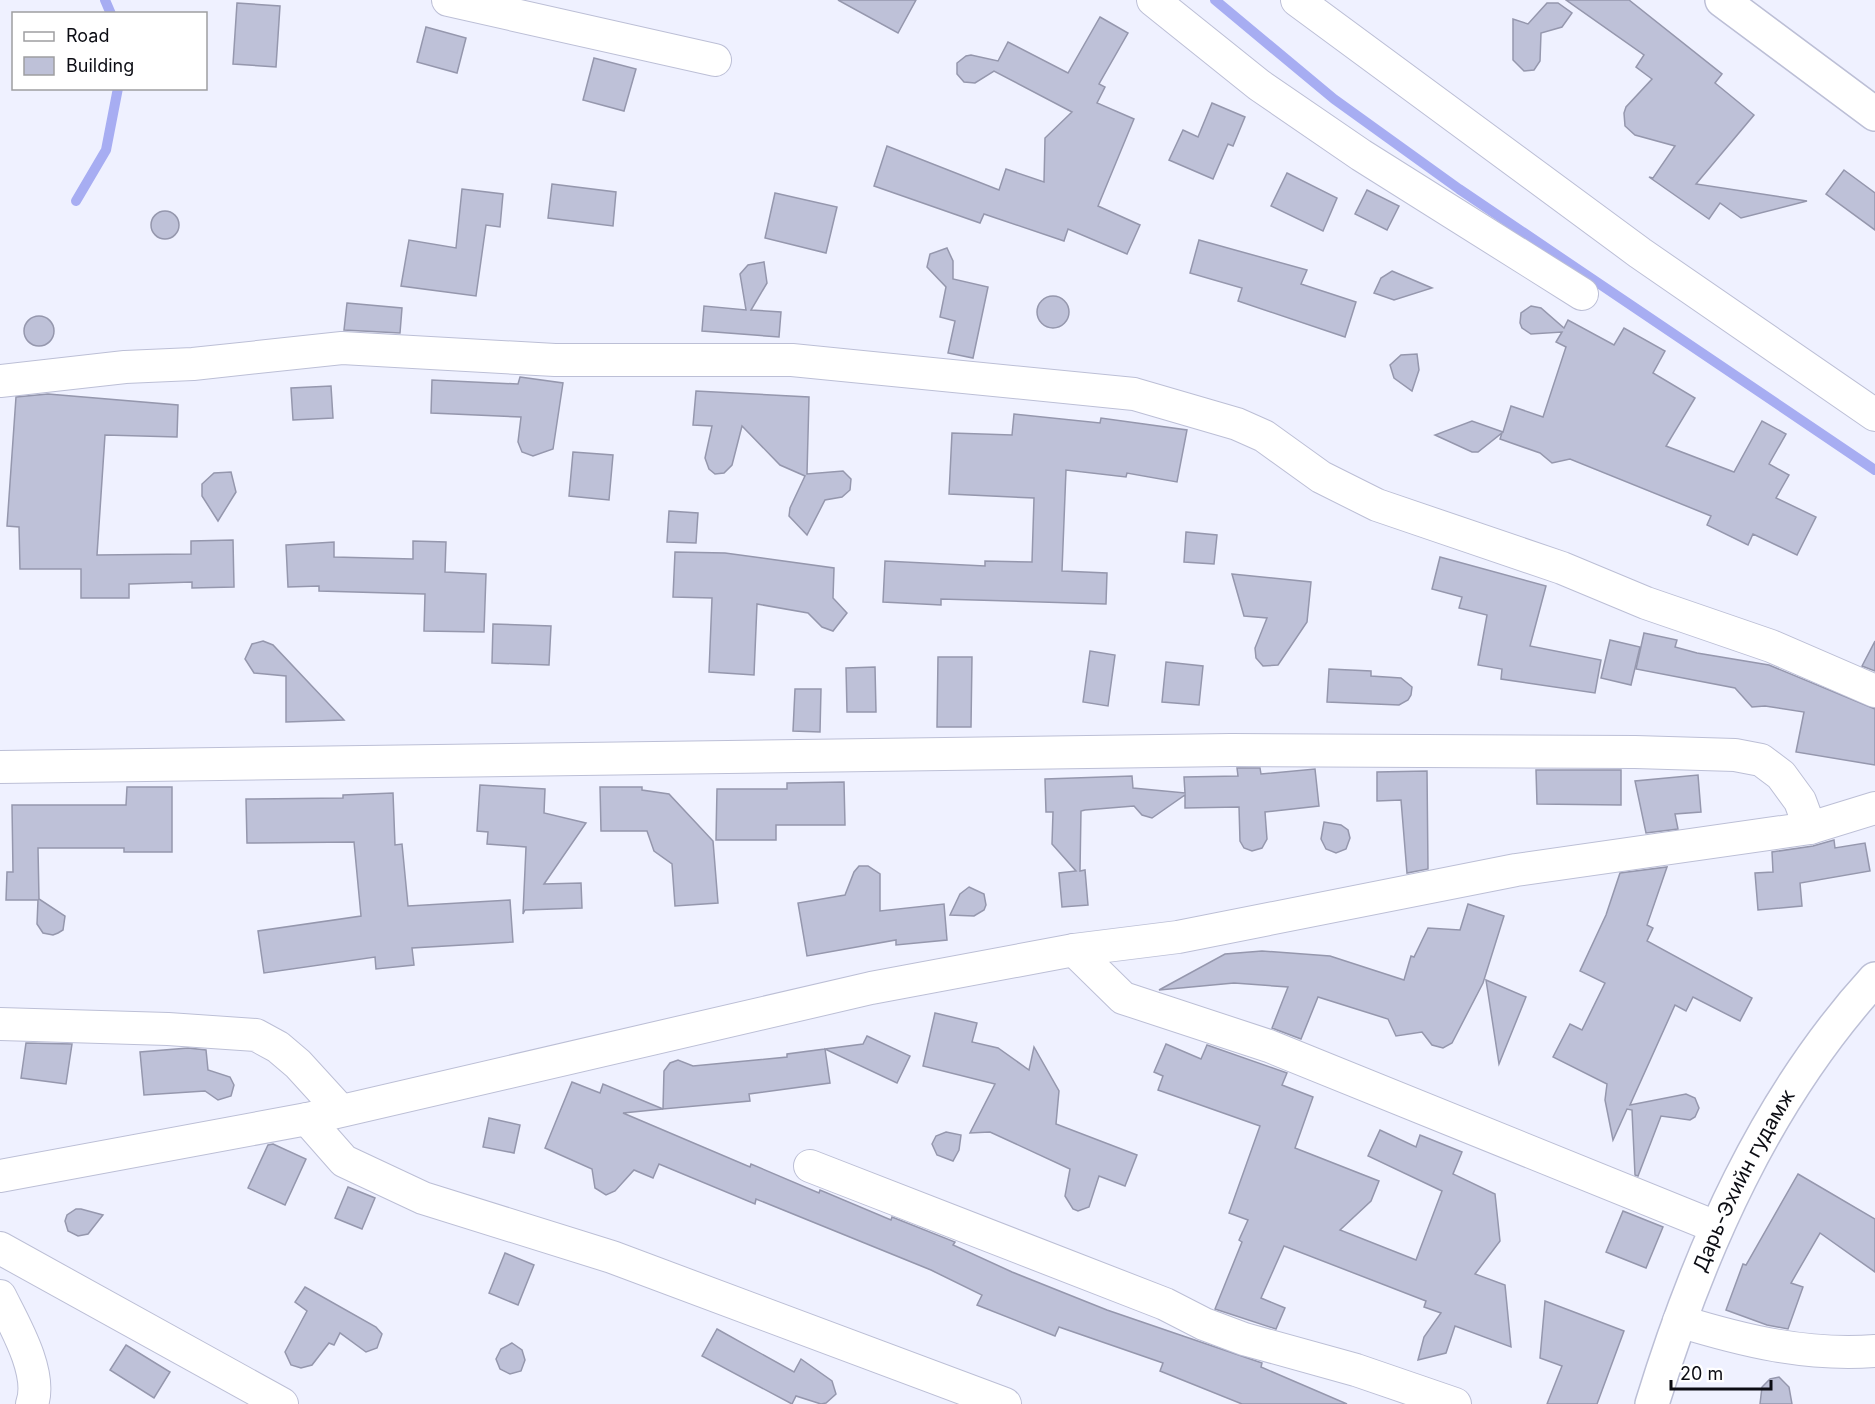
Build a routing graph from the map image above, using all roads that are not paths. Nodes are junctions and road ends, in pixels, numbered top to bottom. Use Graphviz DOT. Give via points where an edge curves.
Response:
graph roads {
  1 [pos="448,0"];
  2 [pos="1153,0"];
  3 [pos="1297,0"];
  4 [pos="1722,0"];
  5 [pos="715,60"];
  6 [pos="1875,114"];
  7 [pos="1582,294"];
  8 [pos="0,381"];
  9 [pos="1875,415"];
  10 [pos="1875,691"];
  11 [pos="0,767"];
  12 [pos="1875,808"];
  13 [pos="1810,828"];
  14 [pos="1074,950"];
  15 [pos="1875,979"];
  16 [pos="0,1024"];
  17 [pos="340,1110"];
  18 [pos="307,1119"];
  19 [pos="810,1166"];
  20 [pos="0,1176"];
  21 [pos="1716,1227"];
  22 [pos="0,1248"];
  23 [pos="0,1296"];
  24 [pos="1679,1321"];
  25 [pos="1875,1351"];
  26 [pos="39,1401"];
  27 [pos="282,1404"];
  28 [pos="1005,1404"];
  29 [pos="1455,1404"];
  30 [pos="1652,1404"];
  1 -- 5 [label="street"];
  2 -- 7 [label="street" via="1259,85 1351,149"];
  3 -- 9 [label="street" via="1640,253"];
  4 -- 6 [label="main road"];
  8 -- 10 [label="street" via="342,348 555,360 792,360 1134,394 1237,424 1264,436 1321,477 1377,505 1562,568 1646,603 1771,646"];
  11 -- 13 [label="street" via="1231,750 1724,754 1761,760 1781,775 1800,801"];
  12 -- 13 [label="street"];
  13 -- 14 [label="street" via="1516,870 1178,937"];
  14 -- 17 [label="street" via="871,988 647,1043"];
  14 -- 21 [label="street" via="1123,998 1269,1046"];
  15 -- 21 [label="main road, Дарь-Эхийн гудамж" via="1788,1096"];
  16 -- 17 [label="street" via="256,1035 298,1064"];
  17 -- 18 [label="street"];
  18 -- 20 [label="street"];
  18 -- 28 [label="street" via="344,1161 423,1198 612,1257"];
  19 -- 29 [label="street" via="1165,1304 1234,1336 1356,1370"];
  21 -- 24 [label="main road, Дарь-Эхийн гудамж"];
  22 -- 27 [label="street"];
  23 -- 26 [label="street" via="21,1339"];
  24 -- 25 [label="street" via="1743,1341 1788,1349"];
  24 -- 30 [label="main road, Дарь-Эхийн гудамж"];
}
